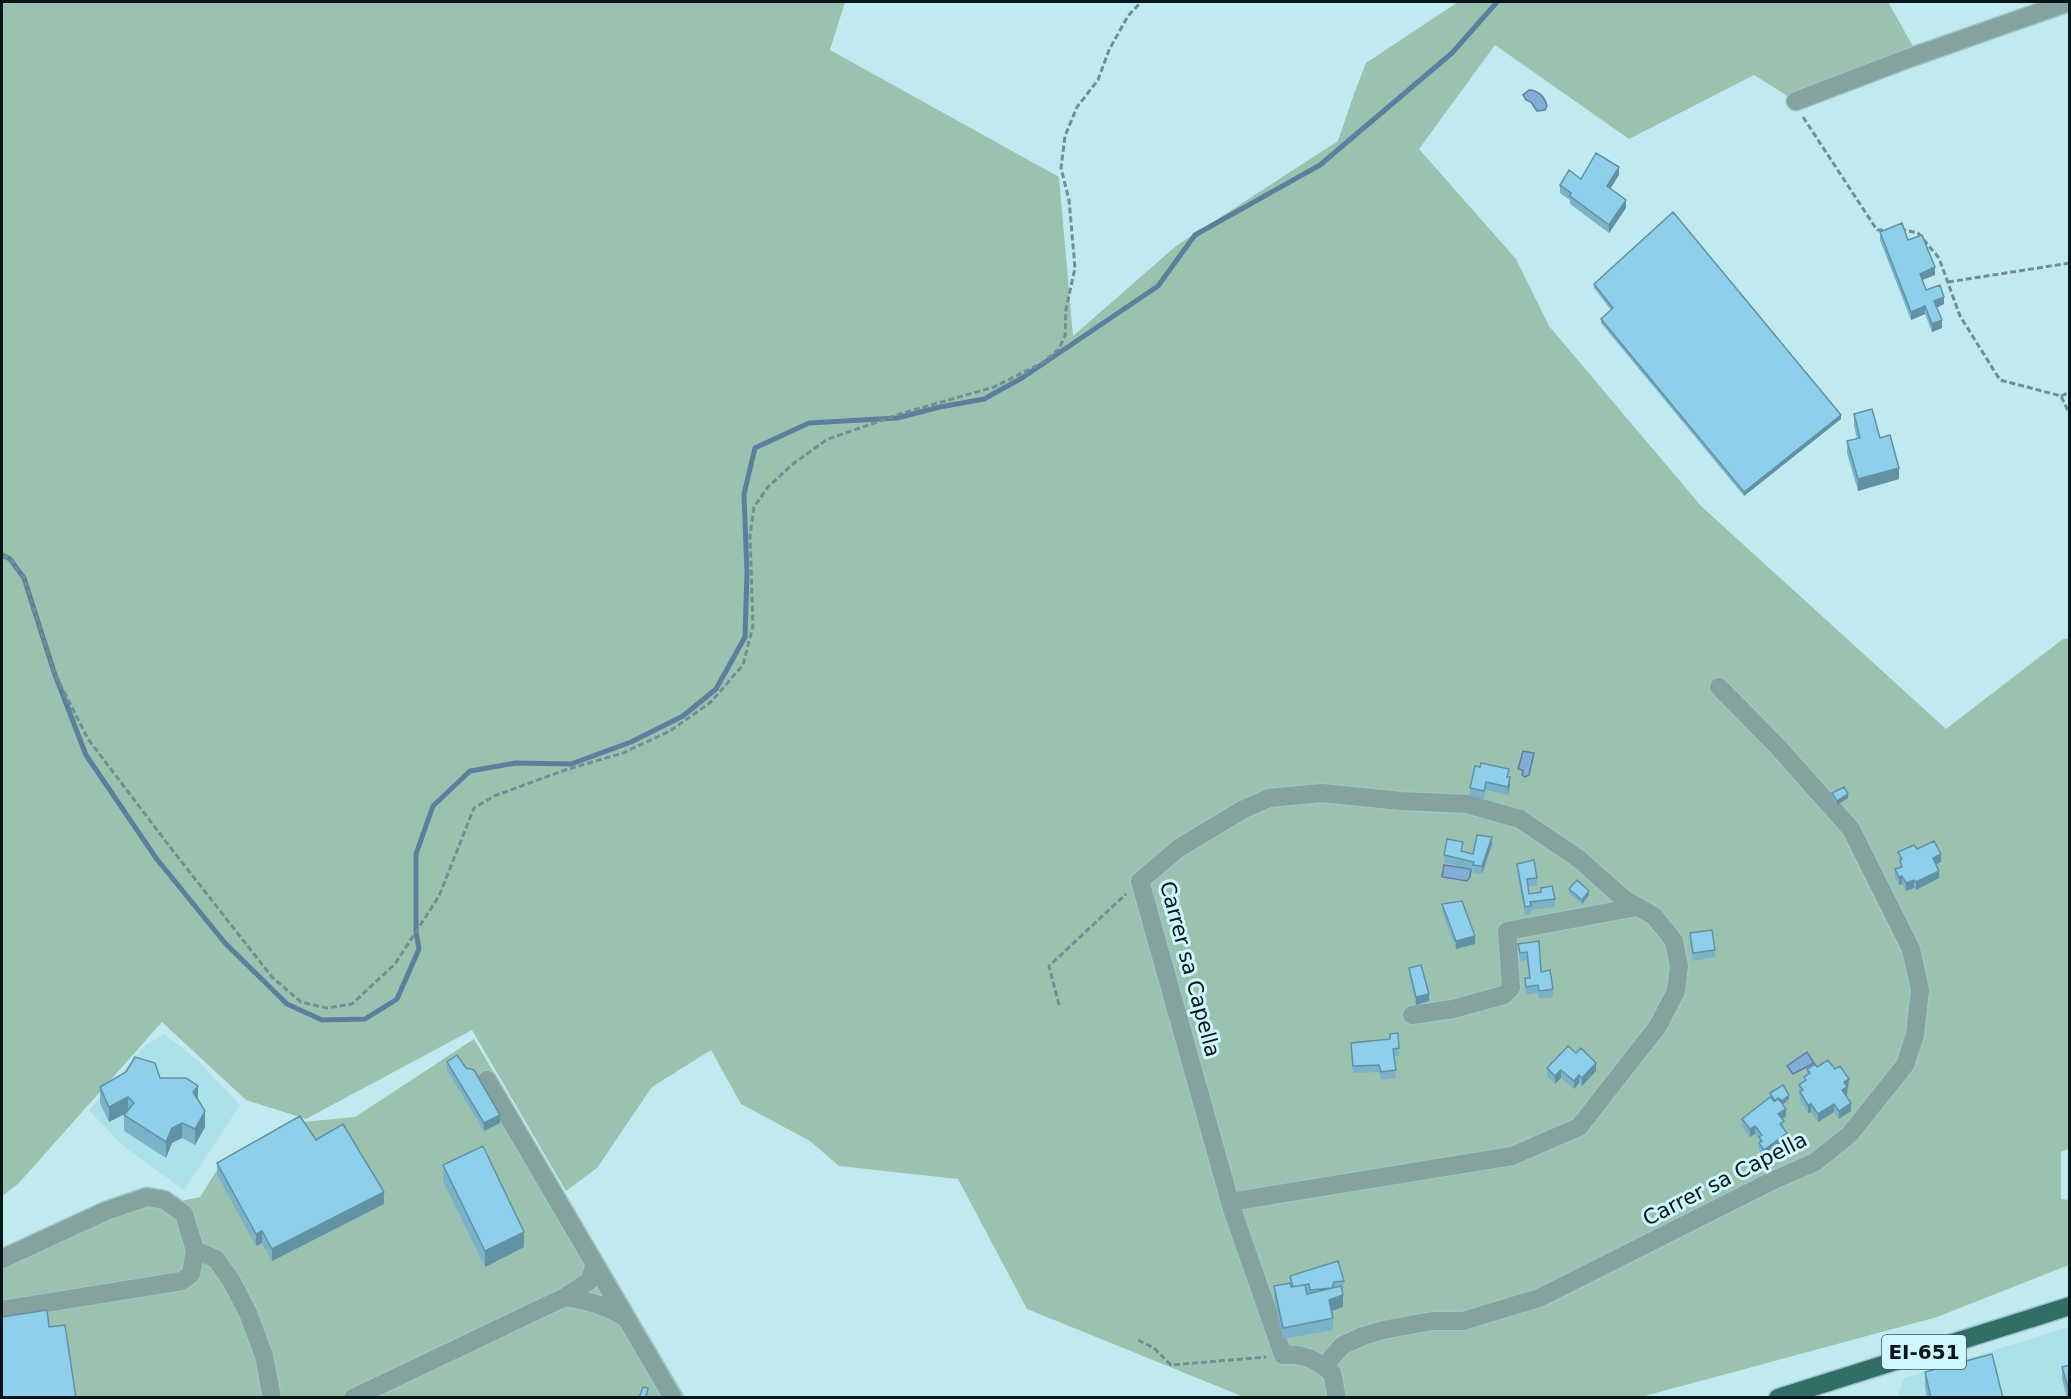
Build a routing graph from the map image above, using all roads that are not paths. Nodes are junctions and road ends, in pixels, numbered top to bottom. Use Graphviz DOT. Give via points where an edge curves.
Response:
graph roads {
  1 [pos="2069,2"];
  2 [pos="1796,101"];
  3 [pos="1719,687"];
  4 [pos="1637,907"];
  5 [pos="1412,1015"];
  6 [pos="486,1080"];
  7 [pos="1230,1202"];
  8 [pos="195,1250"];
  9 [pos="2,1259"];
  10 [pos="595,1265"];
  11 [pos="566,1297"];
  12 [pos="2070,1306"];
  13 [pos="2,1310"];
  14 [pos="627,1318"];
  15 [pos="1326,1368"];
  16 [pos="272,1398"];
  17 [pos="353,1398"];
  18 [pos="673,1398"];
  19 [pos="1336,1398"];
  20 [pos="1778,1398"];
  1 -- 2 [label="street"];
  3 -- 15 [label="street, Carrer sa Capella" via="1851,829 1911,949 1920,990 1915,1035 1905,1065 1849,1135 1815,1162 1539,1298 1463,1321 1432,1321 1363,1336 1343,1346"];
  4 -- 5 [label="street" via="1507,931 1511,988 1504,995"];
  4 -- 7 [label="street, Carrer sa Capella" via="1654,916 1674,941 1679,966 1676,991 1658,1026 1580,1127 1512,1155"];
  4 -- 7 [label="street, Carrer sa Capella" via="1579,859 1520,819 1467,804 1322,793 1269,798 1179,848 1140,881"];
  6 -- 10 [label="street"];
  7 -- 15 [label="street, Carrer sa Capella" via="1283,1355 1305,1355"];
  8 -- 9 [label="street" via="184,1214 164,1200 147,1197 106,1210"];
  8 -- 13 [label="street" via="191,1274 182,1281"];
  8 -- 16 [label="street" via="216,1259 232,1282 264,1356"];
  10 -- 11 [label="street" via="589,1281"];
  10 -- 14 [label="street"];
  11 -- 14 [label="street" via="584,1299"];
  11 -- 17 [label="street"];
  12 -- 20 [label="main road, EI-651"];
  14 -- 18 [label="street"];
  15 -- 19 [label="street" via="1332,1373"];
}
